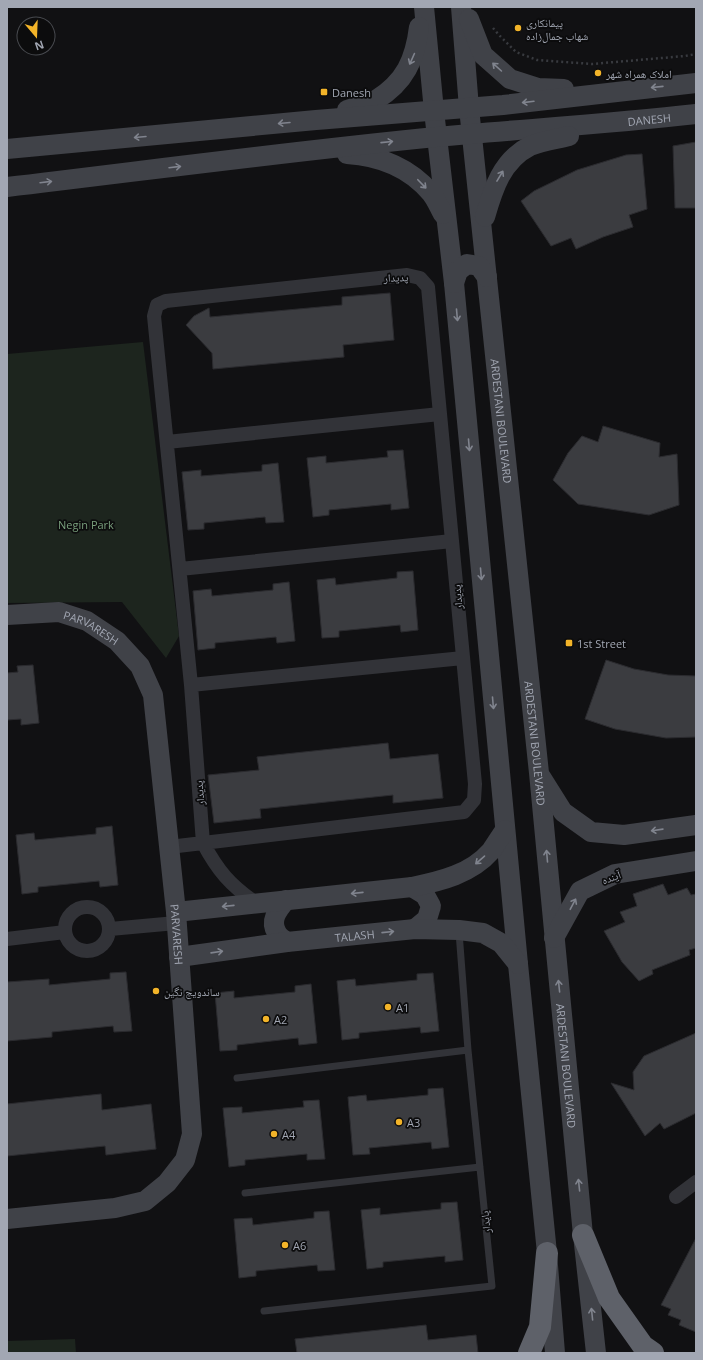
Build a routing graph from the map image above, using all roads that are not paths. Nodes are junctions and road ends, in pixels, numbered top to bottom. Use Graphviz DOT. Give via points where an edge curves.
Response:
graph roads {
  1 [pos="423,7"];
  2 [pos="462,7"];
  3 [pos="465,7"];
  4 [pos="696,83"];
  5 [pos="614,92"];
  6 [pos="469,108"];
  7 [pos="434,111"];
  8 [pos="696,114"];
  9 [pos="316,120"];
  10 [pos="622,122"];
  11 [pos="472,134"];
  12 [pos="438,137"];
  13 [pos="7,149"];
  14 [pos="293,152"];
  15 [pos="7,187"];
  16 [pos="447,221"];
  17 [pos="482,226"];
  18 [pos="487,277"];
  19 [pos="454,283"];
  20 [pos="440,414"];
  21 [pos="167,442"];
  22 [pos="452,541"];
  23 [pos="180,569"];
  24 [pos="7,615"];
  25 [pos="463,658"];
  26 [pos="191,685"];
  27 [pos="539,773"];
  28 [pos="696,825"];
  29 [pos="505,830"];
  30 [pos="204,843"];
  31 [pos="169,847"];
  32 [pos="696,861"];
  33 [pos="412,887"];
  34 [pos="286,900"];
  35 [pos="256,903"];
  36 [pos="176,917"];
  37 [pos="110,929"];
  38 [pos="415,929"];
  39 [pos="459,930"];
  40 [pos="65,932"];
  41 [pos="554,938"];
  42 [pos="7,939"];
  43 [pos="287,942"];
  44 [pos="179,957"];
  45 [pos="518,964"];
  46 [pos="468,1050"];
  47 [pos="237,1078"];
  48 [pos="480,1167"];
  49 [pos="696,1182"];
  50 [pos="245,1193"];
  51 [pos="676,1197"];
  52 [pos="7,1219"];
  53 [pos="584,1235"];
  54 [pos="547,1253"];
  55 [pos="264,1311"];
  56 [pos="529,1353"];
  57 [pos="555,1353"];
  58 [pos="596,1353"];
  59 [pos="653,1353"];
  1 -- 7 [label="main road"];
  1 -- 9 [label="main road, one-way" via="414,56 400,80 375,101"];
  2 -- 6 [label="main road"];
  5 -- 3 [label="main road, one-way" via="538,88 510,78 483,55"];
  4 -- 5 [label="main road, one-way"];
  5 -- 6 [label="main road, one-way"];
  6 -- 7 [label="main road"];
  6 -- 11 [label="main road, ARDESTANI BOULEVARD"];
  7 -- 9 [label="main road"];
  7 -- 12 [label="main road"];
  8 -- 10 [label="main road, DANESH"];
  9 -- 13 [label="main road, one-way"];
  10 -- 11 [label="main road, DANESH"];
  17 -- 10 [label="main road, one-way" via="499,177 515,156 532,146"];
  11 -- 12 [label="main road, DANESH"];
  11 -- 17 [label="main road, ARDESTANI BOULEVARD"];
  14 -- 12 [label="main road, DANESH, one-way"];
  12 -- 16 [label="main road"];
  15 -- 14 [label="main road, DANESH, one-way"];
  14 -- 16 [label="main road, one-way" via="359,155 391,162 415,176 432,194"];
  16 -- 19 [label="main road"];
  17 -- 18 [label="main road, ARDESTANI BOULEVARD"];
  18 -- 19 [label="main road" via="479,266 467,264 458,271"];
  18 -- 27 [label="main road, ARDESTANI BOULEVARD"];
  19 -- 29 [label="main road, one-way"];
  20 -- 21 [label="street"];
  20 -- 21 [label="street, پدیدار" via="428,288 420,278 407,275 166,301 157,305 154,316"];
  20 -- 22 [label="street, پدیدار"];
  21 -- 23 [label="street, پدیدار"];
  22 -- 23 [label="street"];
  22 -- 25 [label="street, پدیدار"];
  23 -- 26 [label="street, پدیدار"];
  24 -- 31 [label="main road, PARVARESH" via="59,612 87,621 117,641 140,666 153,695"];
  25 -- 26 [label="street"];
  25 -- 30 [label="street, پدیدار" via="475,784 474,800 464,812"];
  26 -- 30 [label="street, پدیدار"];
  28 -- 27 [label="main road, one-way" via="624,835 591,832 563,812"];
  41 -- 27 [label="main road, ARDESTANI BOULEVARD, one-way"];
  29 -- 33 [label="main road, one-way" via="490,852 472,867 450,878"];
  29 -- 45 [label="main road"];
  30 -- 31 [label="street"];
  30 -- 35 [label="street, پدیدار" via="223,875"];
  31 -- 36 [label="main road, PARVARESH"];
  41 -- 32 [label="main road, آینده, one-way" via="580,891 615,874"];
  33 -- 34 [label="main road, one-way"];
  33 -- 38 [label="main road" via="425,895 431,906 427,919"];
  34 -- 35 [label="main road"];
  34 -- 43 [label="main road" via="278,910 274,922 277,934"];
  35 -- 36 [label="main road, one-way"];
  36 -- 37 [label="street"];
  36 -- 44 [label="main road, PARVARESH"];
  37 -- 40 [label="street" via="103,945 90,951 76,948"];
  37 -- 40 [label="street" via="104,913 92,906 84,906 72,912 65,925"];
  38 -- 39 [label="main road, TALASH"];
  43 -- 38 [label="main road, TALASH, one-way"];
  39 -- 45 [label="main road, TALASH" via="484,933 501,943"];
  39 -- 46 [label="lane, پایدار"];
  40 -- 42 [label="street"];
  53 -- 41 [label="main road, ARDESTANI BOULEVARD, one-way"];
  44 -- 43 [label="main road, TALASH, one-way"];
  44 -- 52 [label="main road, PARVARESH" via="192,1134 184,1160 167,1183 144,1201 114,1208"];
  45 -- 54 [label="main road"];
  46 -- 47 [label="lane"];
  46 -- 48 [label="lane, پایدار"];
  48 -- 50 [label="lane"];
  48 -- 55 [label="lane, پایدار" via="492,1286"];
  49 -- 51 [label="street"];
  58 -- 53 [label="main road, ARDESTANI BOULEVARD, one-way"];
  53 -- 59 [label="highway" via="609,1298 643,1346"];
  54 -- 56 [label="highway" via="540,1327"];
  54 -- 57 [label="main road"];
}
